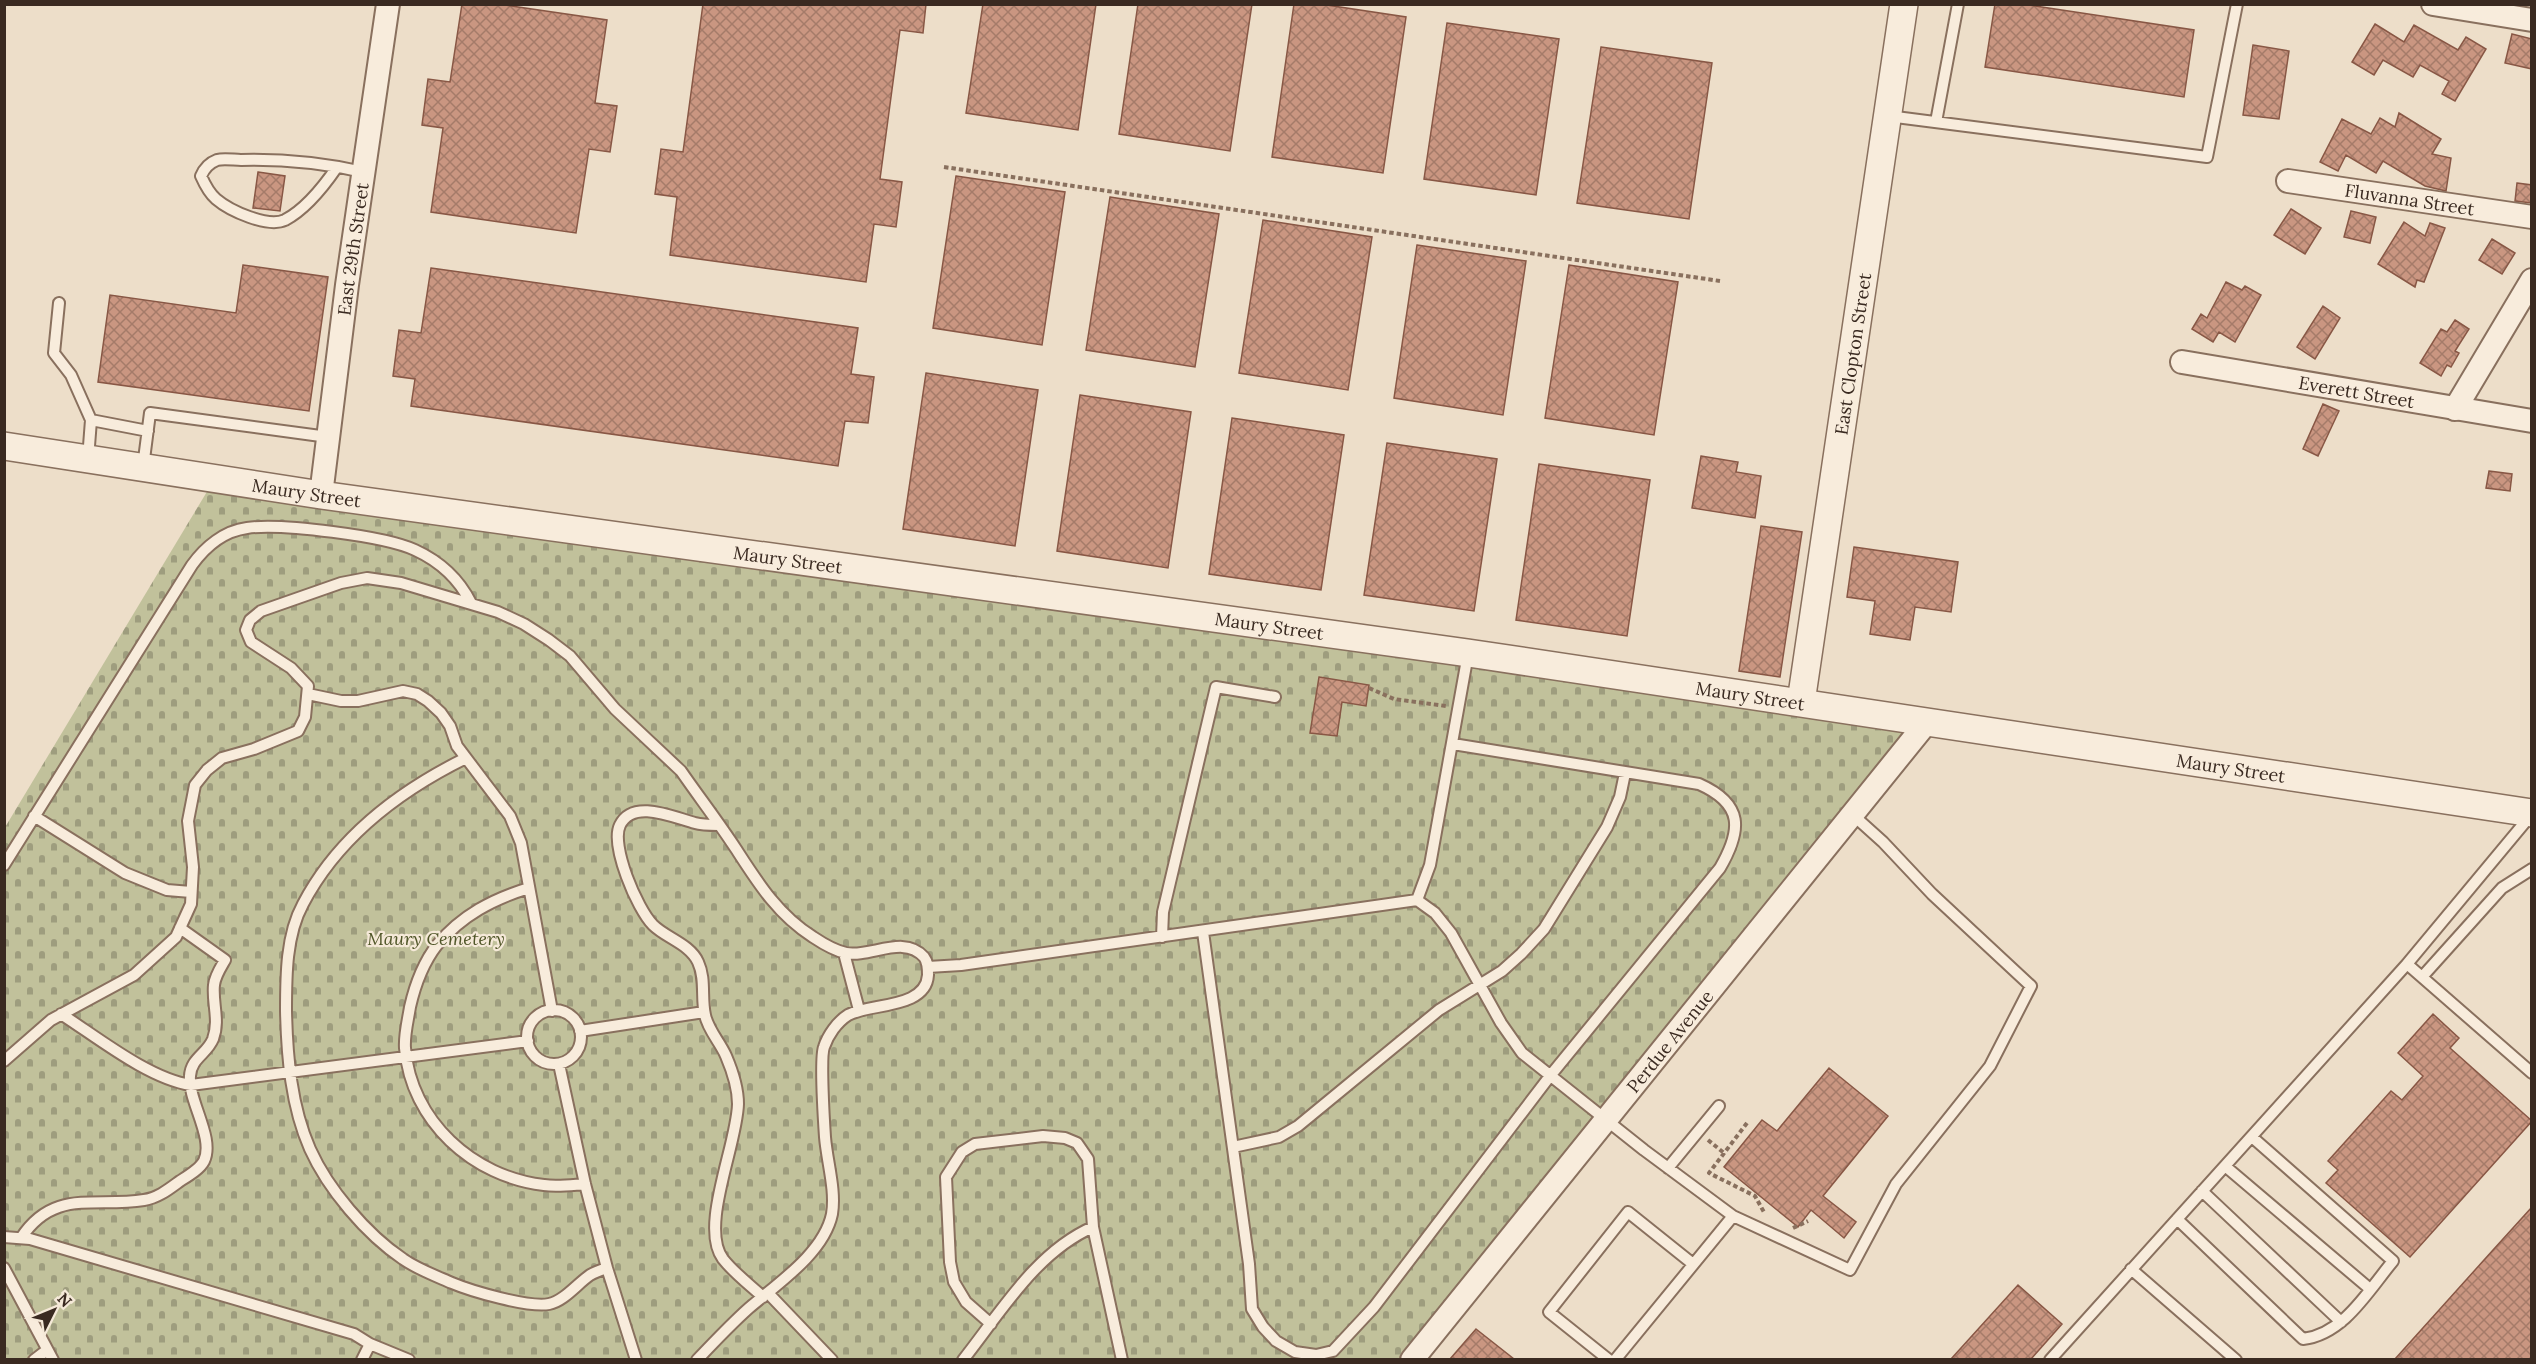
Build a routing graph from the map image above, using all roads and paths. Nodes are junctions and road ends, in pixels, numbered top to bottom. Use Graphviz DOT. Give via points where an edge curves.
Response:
graph roads {
  1 [pos="388,4"];
  2 [pos="1904,4"];
  3 [pos="1958,4"];
  4 [pos="2237,4"];
  5 [pos="2433,4"];
  6 [pos="2532,20"];
  7 [pos="1887,116"];
  8 [pos="1936,122"];
  9 [pos="338,167"];
  10 [pos="944,167"];
  11 [pos="363,172"];
  12 [pos="2288,181"];
  13 [pos="2532,217"];
  14 [pos="2532,280"];
  15 [pos="1720,281"];
  16 [pos="59,303"];
  17 [pos="2182,362"];
  18 [pos="2455,409"];
  19 [pos="92,420"];
  20 [pos="2532,421"];
  21 [pos="148,430"];
  22 [pos="328,436"];
  23 [pos="4,446"];
  24 [pos="87,459"];
  25 [pos="142,468"];
  26 [pos="321,495"];
  27 [pos="471,603"];
  28 [pos="1468,653"];
  29 [pos="1369,688"];
  30 [pos="308,694"];
  31 [pos="1275,697"];
  32 [pos="1801,702"];
  33 [pos="1446,706"];
  34 [pos="1927,722"];
  35 [pos="1453,744"];
  36 [pos="466,758"];
  37 [pos="1625,773"];
  38 [pos="2532,814"];
  39 [pos="1853,815"];
  40 [pos="34,816"];
  41 [pos="718,825"];
  42 [pos="4,865"];
  43 [pos="2532,869"];
  44 [pos="529,888"];
  45 [pos="191,892"];
  46 [pos="1417,900"];
  47 [pos="180,928"];
  48 [pos="1203,932"];
  49 [pos="1162,937"];
  50 [pos="844,953"];
  51 [pos="2407,964"];
  52 [pos="928,967"];
  53 [pos="2422,977"];
  54 [pos="1479,985"];
  55 [pos="859,1010"];
  56 [pos="552,1011"];
  57 [pos="704,1012"];
  58 [pos="61,1014"];
  59 [pos="580,1030"];
  60 [pos="528,1041"];
  61 [pos="406,1056"];
  62 [pos="4,1061"];
  63 [pos="559,1064"];
  64 [pos="290,1072"];
  65 [pos="2532,1073"];
  66 [pos="1550,1076"];
  67 [pos="191,1085"];
  68 [pos="1719,1106"];
  69 [pos="1606,1121"];
  70 [pos="1746,1123"];
  71 [pos="2252,1137"];
  72 [pos="1707,1140"];
  73 [pos="1233,1147"];
  74 [pos="1724,1153"];
  75 [pos="2225,1166"];
  76 [pos="1668,1168"];
  77 [pos="585,1184"];
  78 [pos="2202,1191"];
  79 [pos="1732,1216"];
  80 [pos="2177,1219"];
  81 [pos="1768,1220"];
  82 [pos="1808,1221"];
  83 [pos="1093,1227"];
  84 [pos="1790,1229"];
  85 [pos="4,1237"];
  86 [pos="21,1238"];
  87 [pos="1693,1264"];
  88 [pos="4,1268"];
  89 [pos="606,1268"];
  90 [pos="2131,1269"];
  91 [pos="2370,1289"];
  92 [pos="766,1295"];
  93 [pos="2341,1322"];
  94 [pos="991,1324"];
  95 [pos="370,1344"];
  96 [pos="50,1355"];
  97 [pos="34,1359"];
  98 [pos="362,1359"];
  99 [pos="409,1359"];
  100 [pos="636,1359"];
  101 [pos="698,1359"];
  102 [pos="832,1359"];
  103 [pos="963,1359"];
  104 [pos="1122,1359"];
  105 [pos="1412,1359"];
  106 [pos="1609,1359"];
  107 [pos="1615,1359"];
  108 [pos="2050,1359"];
  109 [pos="2236,1359"];
  1 -- 11 [label="street, East 29th Street"];
  2 -- 7 [label="street, East Clopton Street"];
  3 -- 8 [label="lane"];
  4 -- 8 [label="lane" via="2207,157"];
  5 -- 6 [label="street"];
  7 -- 8 [label="lane"];
  7 -- 32 [label="street, East Clopton Street"];
  9 -- 9 [label="lane" via="282,159 218,160 205,168 201,176 217,200 241,214 276,223 295,213"];
  9 -- 11 [label="lane"];
  10 -- 15 [label="path"];
  11 -- 22 [label="street, East 29th Street"];
  12 -- 13 [label="street, Fluvanna Street"];
  14 -- 18 [label="street"];
  16 -- 19 [label="lane" via="54,353 71,375"];
  17 -- 18 [label="street, Everett Street"];
  18 -- 20 [label="street, Everett Street"];
  19 -- 21 [label="lane"];
  19 -- 24 [label="lane"];
  21 -- 22 [label="lane" via="150,413"];
  21 -- 25 [label="lane"];
  22 -- 26 [label="street, East 29th Street"];
  23 -- 24 [label="street, Maury Street"];
  24 -- 25 [label="street, Maury Street"];
  25 -- 26 [label="street, Maury Street"];
  26 -- 28 [label="street, Maury Street"];
  27 -- 30 [label="lane" via="401,583 367,578 261,611 249,620 246,630 251,642 291,668 308,686"];
  27 -- 40 [label="lane" via="463,588 433,560 394,543 268,527 229,534 202,551 192,565"];
  27 -- 41 [label="lane" via="524,624 570,656 615,709 681,771"];
  28 -- 32 [label="street, Maury Street"];
  28 -- 35 [label="lane"];
  29 -- 33 [label="path" via="1394,699"];
  30 -- 36 [label="lane" via="341,701 403,692 417,694 441,713"];
  30 -- 45 [label="lane" via="305,717 298,731 222,758 195,785 188,821 193,867"];
  31 -- 49 [label="lane" via="1216,687 1163,912"];
  32 -- 34 [label="street, Maury Street"];
  34 -- 38 [label="street, Maury Street"];
  34 -- 39 [label="street, Perdue Avenue"];
  35 -- 37 [label="lane"];
  35 -- 46 [label="lane" via="1430,866"];
  36 -- 44 [label="lane" via="510,816 521,843"];
  36 -- 64 [label="lane" via="420,783 375,815 329,862 301,906 285,974"];
  37 -- 54 [label="lane" via="1607,827 1544,929 1502,971"];
  37 -- 66 [label="lane" via="1699,784 1716,792 1727,803 1737,831 1720,868"];
  38 -- 51 [label="lane"];
  39 -- 69 [label="street, Perdue Avenue"];
  39 -- 79 [label="lane" via="2031,986 1990,1066 1896,1184 1850,1270"];
  40 -- 42 [label="lane"];
  40 -- 45 [label="lane" via="125,873 167,890"];
  41 -- 50 [label="lane" via="767,897 813,937"];
  41 -- 57 [label="lane" via="644,812 633,813 621,822 616,834 620,856 645,916 698,961 704,986"];
  43 -- 53 [label="lane" via="2502,888"];
  44 -- 56 [label="lane"];
  44 -- 61 [label="lane" via="477,909 436,946 417,980 412,998"];
  45 -- 47 [label="lane" via="191,904"];
  46 -- 48 [label="lane"];
  46 -- 54 [label="lane" via="1435,913 1451,933"];
  47 -- 58 [label="lane" via="176,937 134,975"];
  47 -- 67 [label="lane" via="225,960 214,982 217,1014 213,1039 192,1064"];
  48 -- 49 [label="lane"];
  48 -- 73 [label="lane"];
  49 -- 52 [label="lane"];
  50 -- 52 [label="lane" via="907,947 924,957"];
  50 -- 55 [label="lane"];
  51 -- 53 [label="lane"];
  51 -- 71 [label="lane"];
  52 -- 55 [label="lane" via="927,980 915,996"];
  53 -- 65 [label="lane"];
  54 -- 66 [label="lane" via="1522,1053"];
  54 -- 73 [label="lane" via="1439,1010 1298,1126 1279,1137"];
  55 -- 92 [label="lane" via="832,1030 823,1049 831,1215 807,1258"];
  56 -- 59 [label="lane" via="569,1015"];
  56 -- 60 [label="lane" via="543,1013 531,1024"];
  57 -- 59 [label="lane"];
  57 -- 92 [label="lane" via="725,1053 738,1102 714,1232 723,1259"];
  58 -- 62 [label="lane"];
  58 -- 67 [label="lane" via="154,1074"];
  59 -- 63 [label="lane" via="575,1055"];
  60 -- 61 [label="lane"];
  60 -- 63 [label="lane" via="542,1061"];
  61 -- 64 [label="lane"];
  61 -- 77 [label="lane" via="428,1114 464,1154 494,1172 529,1182"];
  63 -- 77 [label="lane"];
  64 -- 67 [label="lane"];
  64 -- 89 [label="lane" via="310,1149 346,1205 404,1260 477,1293 549,1304"];
  66 -- 69 [label="lane"];
  66 -- 73 [label="lane" via="1374,1307 1333,1351 1316,1356 1295,1352 1276,1341 1252,1310"];
  67 -- 86 [label="lane" via="206,1149 198,1168 159,1196 145,1200 54,1207"];
  68 -- 76 [label="lane"];
  69 -- 76 [label="lane"];
  69 -- 105 [label="street, Perdue Avenue"];
  70 -- 74 [label="path"];
  71 -- 75 [label="lane"];
  71 -- 91 [label="lane" via="2393,1261"];
  72 -- 74 [label="path"];
  74 -- 81 [label="path" via="1709,1173 1755,1196"];
  75 -- 78 [label="lane"];
  75 -- 91 [label="lane"];
  76 -- 79 [label="lane"];
  77 -- 89 [label="lane"];
  78 -- 80 [label="lane"];
  78 -- 93 [label="lane"];
  79 -- 87 [label="lane"];
  80 -- 90 [label="lane"];
  80 -- 93 [label="lane" via="2303,1339 2318,1337"];
  82 -- 84 [label="path"];
  83 -- 94 [label="lane" via="1053,1250"];
  83 -- 94 [label="lane" via="1088,1159 1077,1143 1043,1136 975,1144 962,1152 946,1177 950,1262 954,1282 966,1302"];
  83 -- 104 [label="lane"];
  85 -- 86 [label="lane"];
  86 -- 95 [label="lane" via="354,1334"];
  87 -- 106 [label="lane" via="1628,1212 1549,1312"];
  87 -- 107 [label="lane"];
  88 -- 96 [label="lane"];
  89 -- 100 [label="lane"];
  90 -- 108 [label="lane"];
  90 -- 109 [label="lane"];
  91 -- 93 [label="lane"];
  92 -- 101 [label="lane"];
  92 -- 102 [label="lane"];
  94 -- 103 [label="lane"];
  95 -- 98 [label="lane"];
  95 -- 99 [label="lane"];
  96 -- 97 [label="lane"];
}
